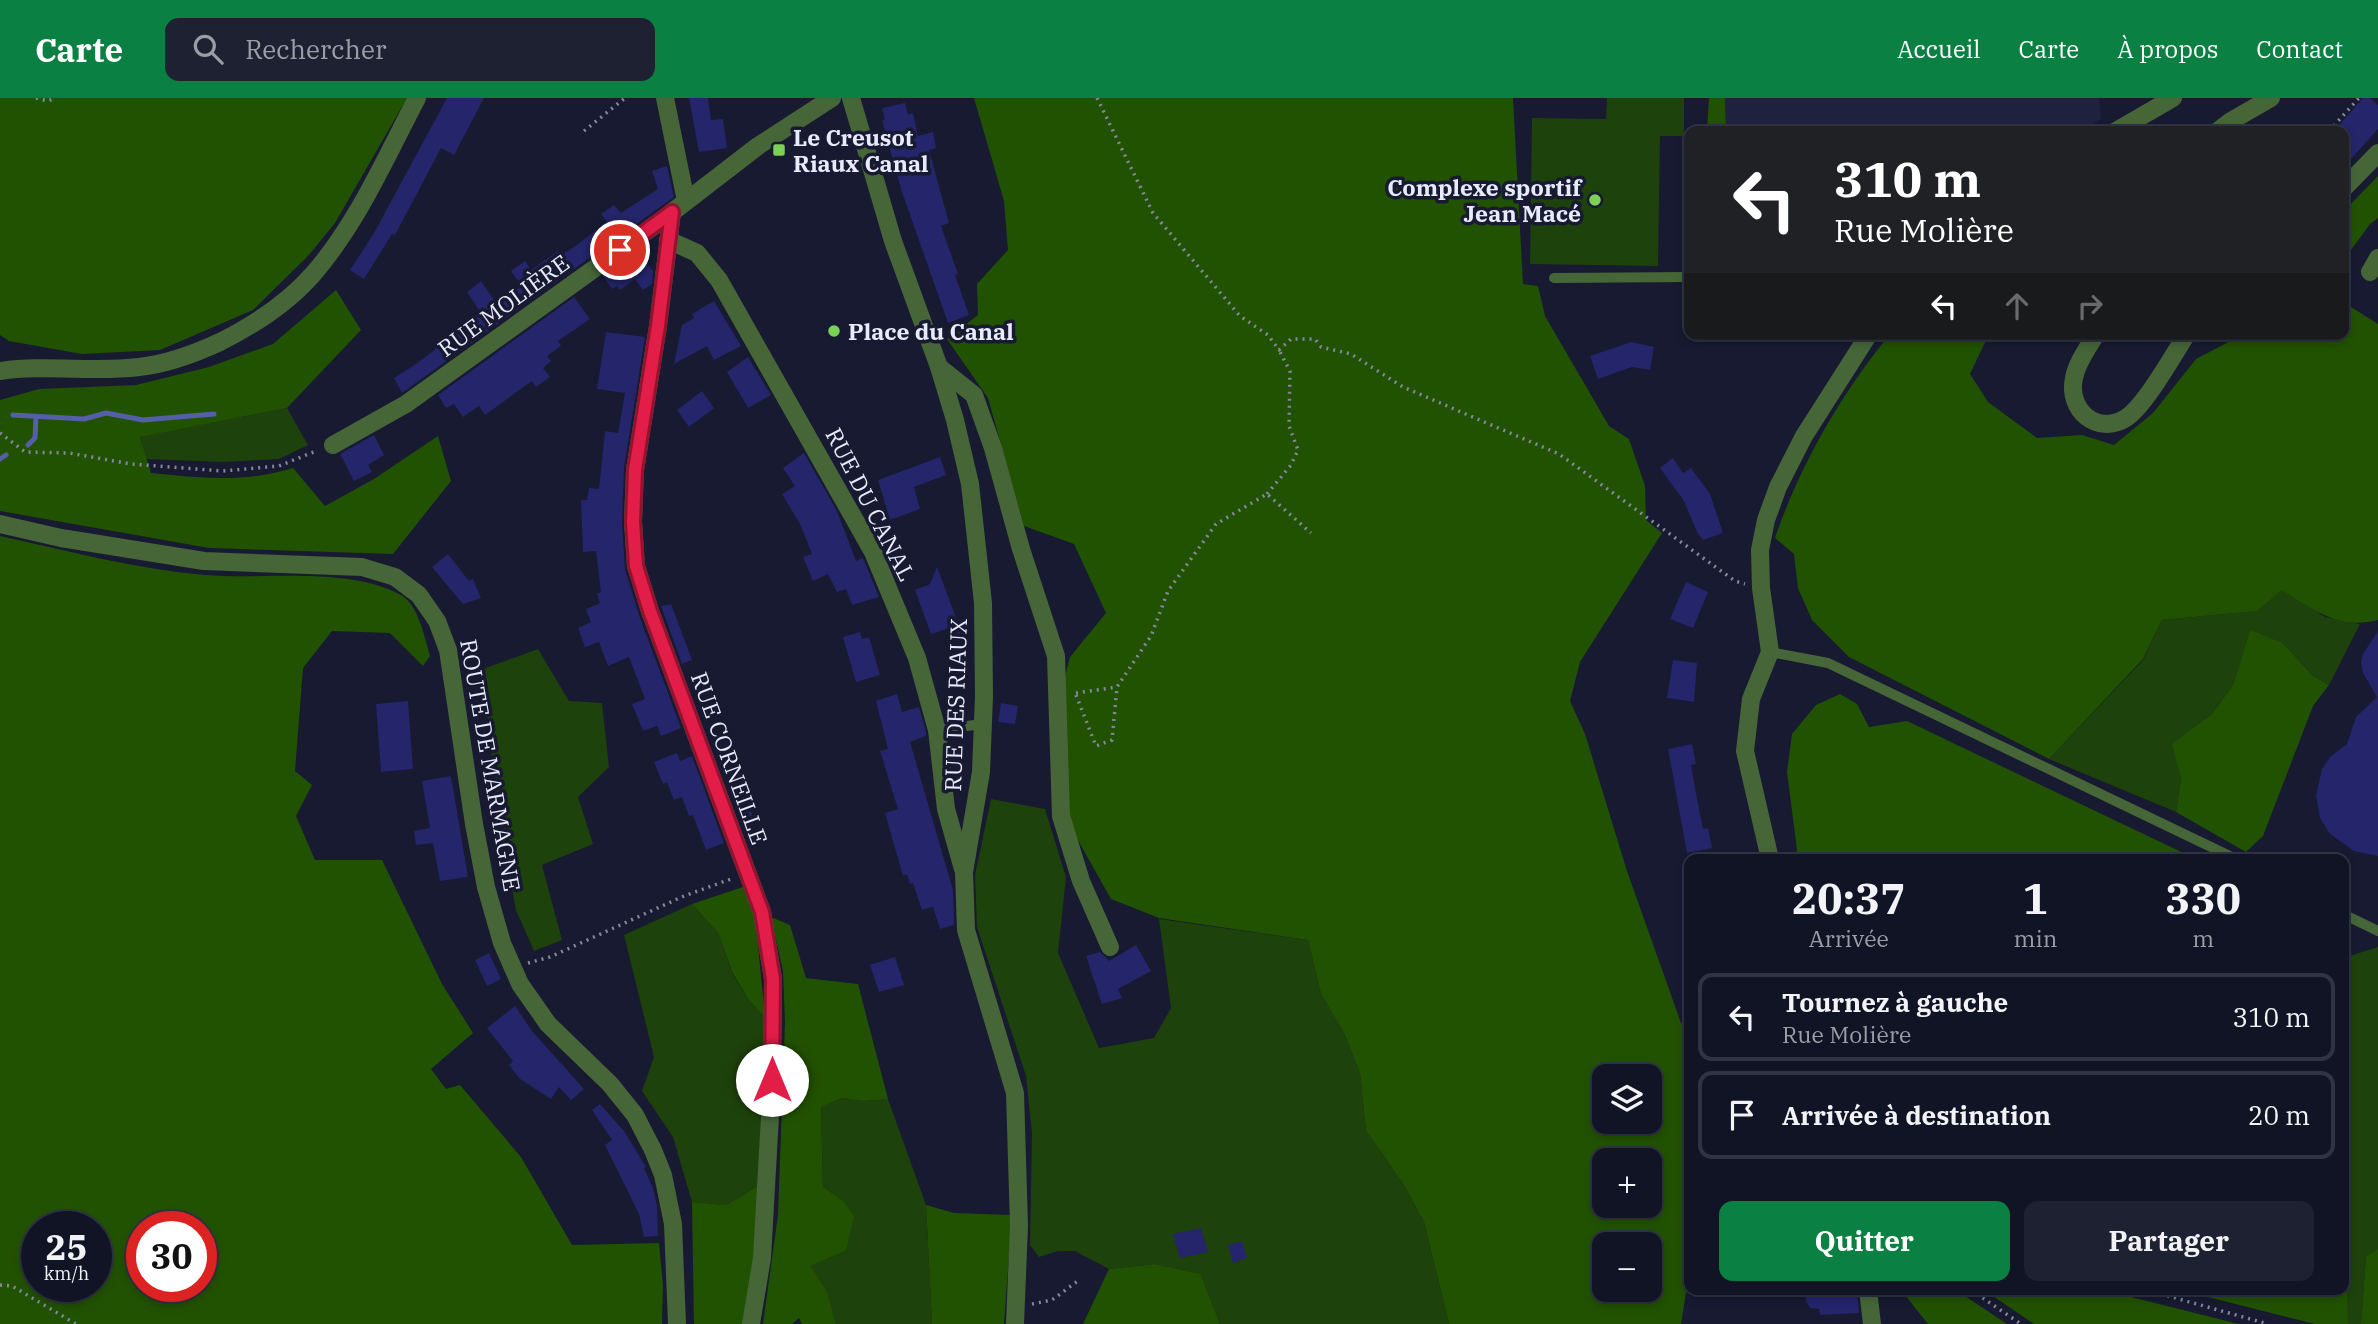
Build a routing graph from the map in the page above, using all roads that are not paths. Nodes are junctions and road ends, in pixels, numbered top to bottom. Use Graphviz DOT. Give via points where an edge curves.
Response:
graph roads {
  1 [pos="417,98"];
  2 [pos="665,98"];
  3 [pos="832,98"];
  4 [pos="851,98"];
  5 [pos="2173,98"];
  6 [pos="2271,98"];
  7 [pos="2125,126"];
  8 [pos="2225,126"];
  9 [pos="2378,153"];
  10 [pos="2349,183"];
  11 [pos="679,207"];
  12 [pos="668,240"];
  13 [pos="1684,277"];
  14 [pos="1554,278"];
  15 [pos="1865,340"];
  16 [pos="2093,340"];
  17 [pos="2183,340"];
  18 [pos="940,367"];
  19 [pos="0,370"];
  20 [pos="332,445"];
  21 [pos="0,524"];
  22 [pos="1770,652"];
  23 [pos="982,724"];
  24 [pos="937,730"];
  25 [pos="1769,854"];
  26 [pos="2226,854"];
  27 [pos="964,872"];
  28 [pos="2349,917"];
  29 [pos="2378,931"];
  30 [pos="1110,947"];
  31 [pos="1869,1295"];
  32 [pos="1015,1315"];
  33 [pos="677,1324"];
  34 [pos="751,1324"];
  35 [pos="1872,1324"];
  1 -- 19 [label="street" via="349,226 314,273 245,329 171,362 138,368"];
  2 -- 11 [label="street, RUE CORNEILLE"];
  3 -- 11 [label="street, RUE MOLIÈRE" via="758,146"];
  4 -- 18 [label="street, RUE DES RIAUX" via="893,241"];
  5 -- 7 [label="street"];
  6 -- 8 [label="street"];
  9 -- 10 [label="street"];
  11 -- 12 [label="street, RUE CORNEILLE"];
  11 -- 20 [label="street, RUE MOLIÈRE" via="406,404"];
  12 -- 24 [label="street, RUE DU CANAL" via="697,253 719,280 873,552 917,658"];
  12 -- 34 [label="street, RUE CORNEILLE" via="635,470 636,566 762,912 773,979 762,1258"];
  13 -- 14 [label="lane"];
  15 -- 22 [label="street" via="1804,436 1766,520 1760,550 1761,588"];
  16 -- 17 [label="street" via="2077,367 2074,400 2084,417 2113,425 2141,403"];
  18 -- 23 [label="street, RUE DES RIAUX" via="970,484 983,603"];
  18 -- 30 [label="street" via="974,395 1056,656 1061,816 1081,881"];
  21 -- 33 [label="street, ROUTE DE MARMAGNE" via="204,561 362,568 394,578 419,595 437,621 448,650 474,824 502,943 520,984 548,1024 610,1084 635,1115 653,1150 673,1224"];
  22 -- 25 [label="street" via="1751,699 1745,751"];
  22 -- 26 [label="lane" via="1828,663"];
  23 -- 24 [label="lane"];
  23 -- 27 [label="street, RUE DES RIAUX" via="981,772"];
  24 -- 27 [label="street, RUE DU CANAL" via="946,809"];
  27 -- 32 [label="street, RUE DES RIAUX" via="965,930 1015,1093 1019,1226"];
  28 -- 29 [label="lane"];
  31 -- 35 [label="street"];
}
